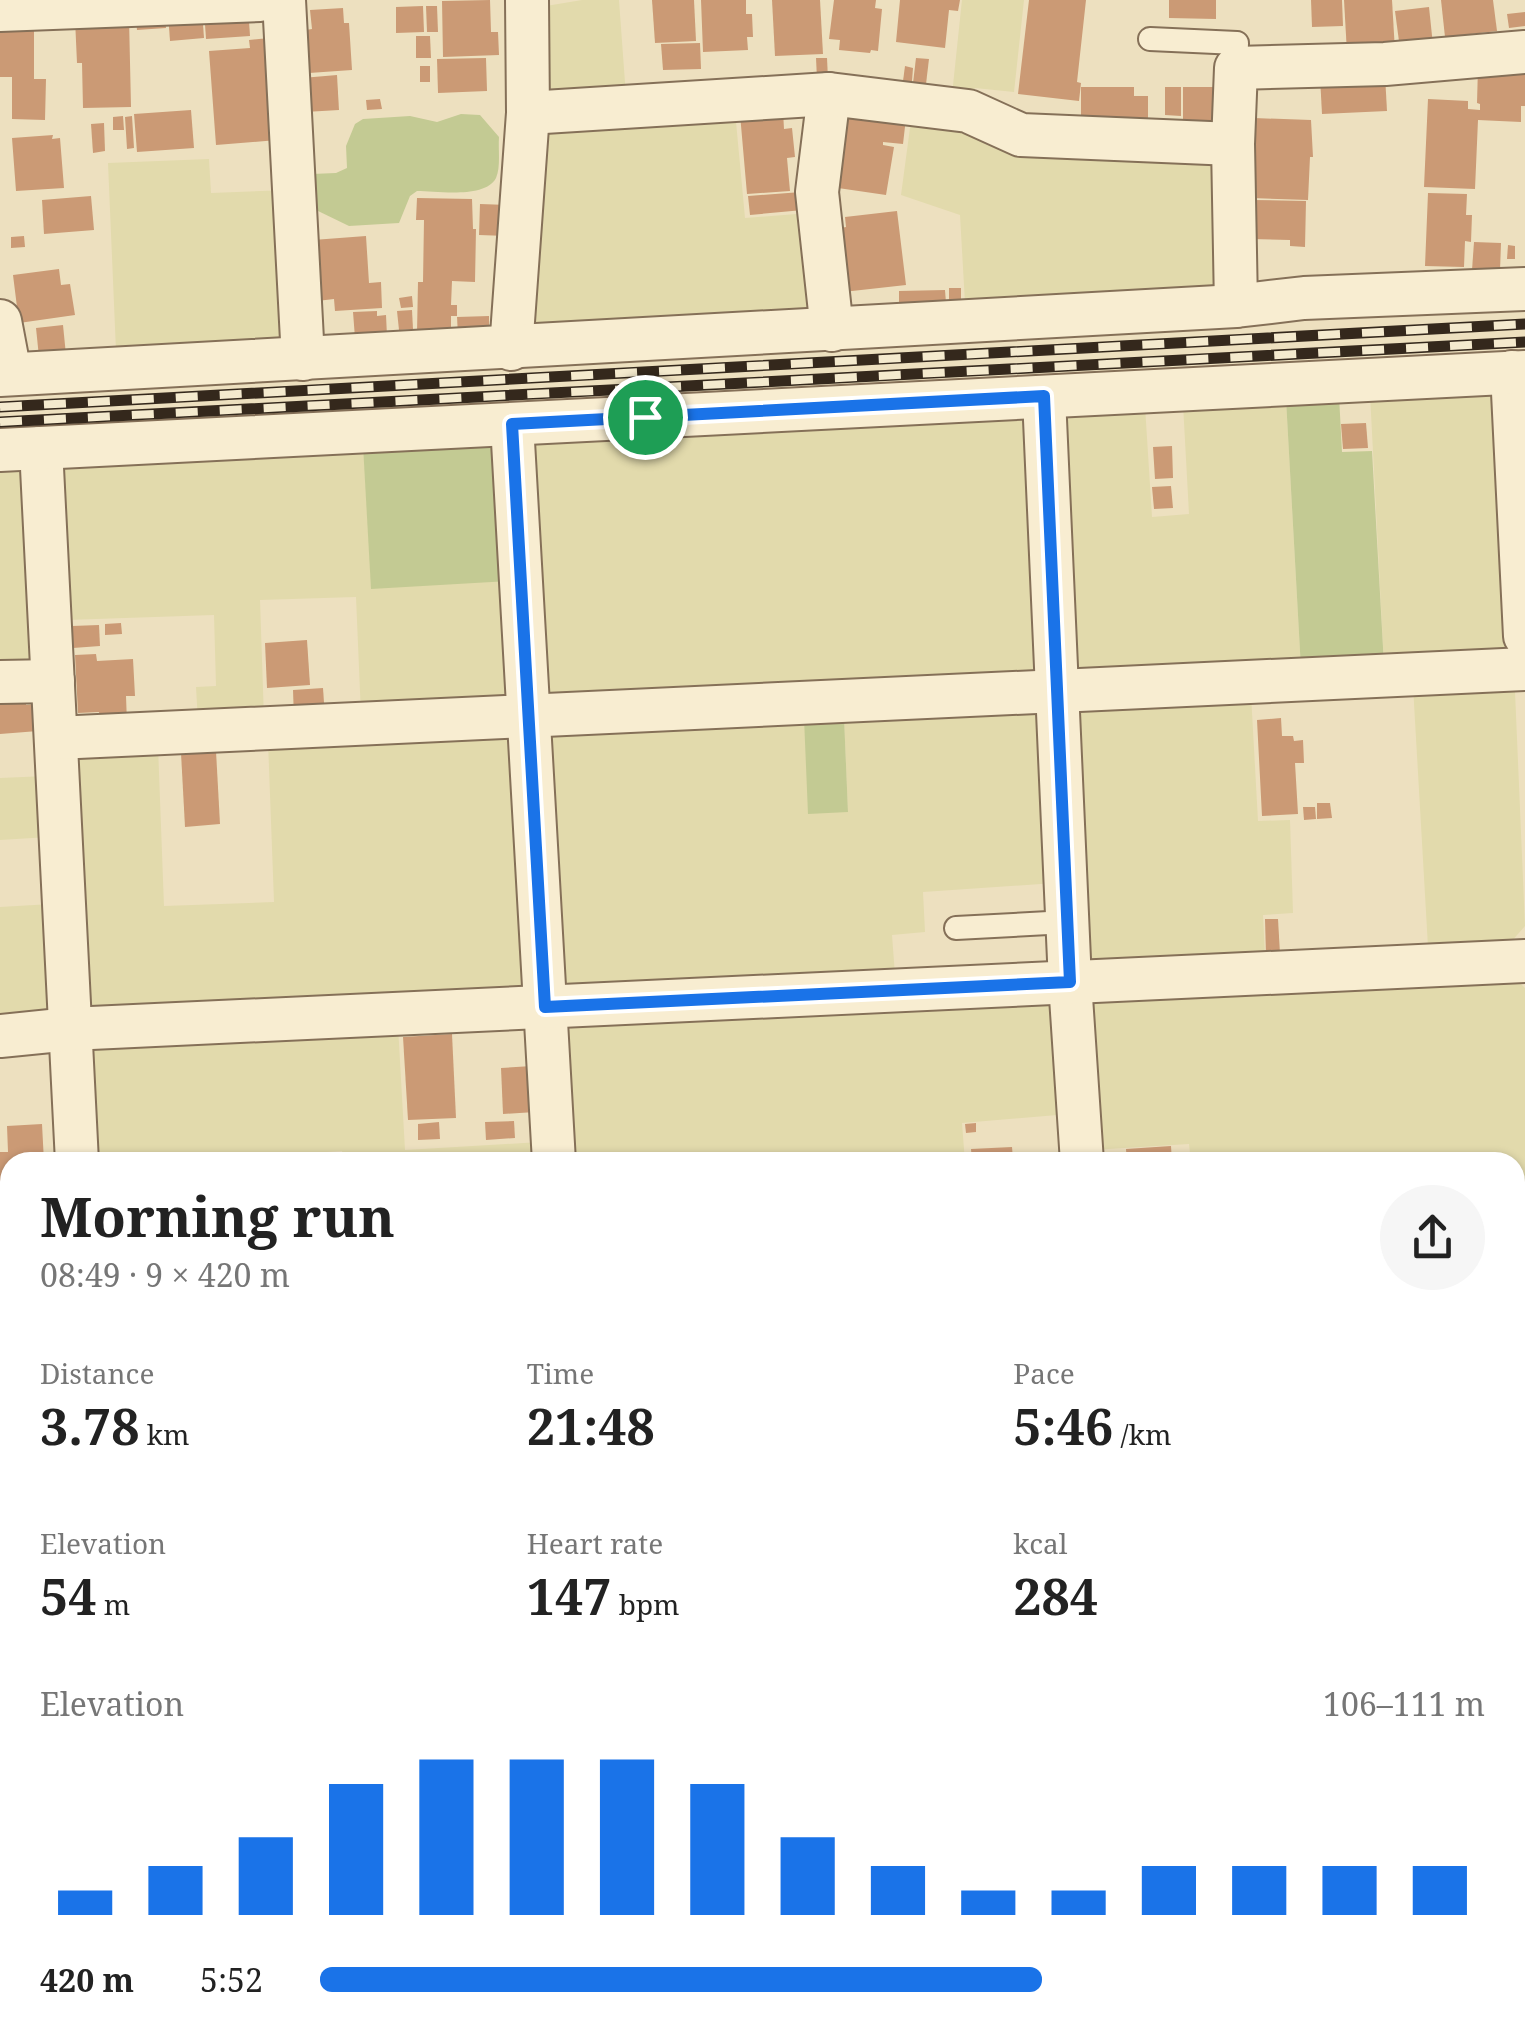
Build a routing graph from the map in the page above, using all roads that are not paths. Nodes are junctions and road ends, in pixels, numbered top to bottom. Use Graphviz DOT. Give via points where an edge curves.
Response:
graph roads {
  1 [pos="260,0"];
  2 [pos="284,0"];
  3 [pos="527,0"];
  4 [pos="0,10"];
  5 [pos="1150,40"];
  6 [pos="1525,52"];
  7 [pos="1236,68"];
  8 [pos="829,94"];
  9 [pos="528,113"];
  10 [pos="1233,144"];
  11 [pos="1525,289"];
  12 [pos="1236,306"];
  13 [pos="0,321"];
  14 [pos="832,330"];
  15 [pos="511,348"];
  16 [pos="303,360"];
  17 [pos="1519,372"];
  18 [pos="5,374"];
  19 [pos="1044,396"];
  20 [pos="512,424"];
  21 [pos="21,449"];
  22 [pos="1525,636"];
  23 [pos="1525,669"];
  24 [pos="53,681"];
  25 [pos="0,682"];
  26 [pos="1058,691"];
  27 [pos="529,716"];
  28 [pos="56,738"];
  29 [pos="1067,922"];
  30 [pos="956,928"];
  31 [pos="1525,961"];
  32 [pos="1070,982"];
  33 [pos="545,1007"];
  34 [pos="70,1029"];
  35 [pos="0,1036"];
  36 [pos="76,1152"];
  37 [pos="553,1152"];
  38 [pos="1081,1152"];
  1 -- 4 [label="street"];
  2 -- 16 [label="street"];
  3 -- 9 [label="street"];
  5 -- 7 [label="lane" via="1236,42"];
  6 -- 7 [label="street"];
  7 -- 10 [label="street"];
  8 -- 9 [label="street"];
  8 -- 10 [label="street" via="968,111 1022,135"];
  8 -- 14 [label="street" via="816,192"];
  9 -- 15 [label="street"];
  10 -- 12 [label="street"];
  11 -- 12 [label="street"];
  12 -- 14 [label="street"];
  13 -- 18 [label="street"];
  14 -- 15 [label="street"];
  15 -- 16 [label="street"];
  16 -- 18 [label="street"];
  17 -- 19 [label="street"];
  17 -- 22 [label="street"];
  19 -- 20 [label="street"];
  19 -- 26 [label="street"];
  20 -- 21 [label="street"];
  20 -- 27 [label="street"];
  21 -- 24 [label="street"];
  23 -- 26 [label="street"];
  24 -- 25 [label="street"];
  24 -- 28 [label="street"];
  26 -- 27 [label="street"];
  26 -- 29 [label="street"];
  27 -- 28 [label="street"];
  27 -- 33 [label="street"];
  28 -- 34 [label="street"];
  29 -- 30 [label="lane"];
  29 -- 32 [label="street"];
  31 -- 32 [label="street"];
  32 -- 33 [label="street"];
  32 -- 38 [label="street"];
  33 -- 34 [label="street"];
  33 -- 37 [label="street"];
  34 -- 35 [label="street"];
  34 -- 36 [label="street"];
}
